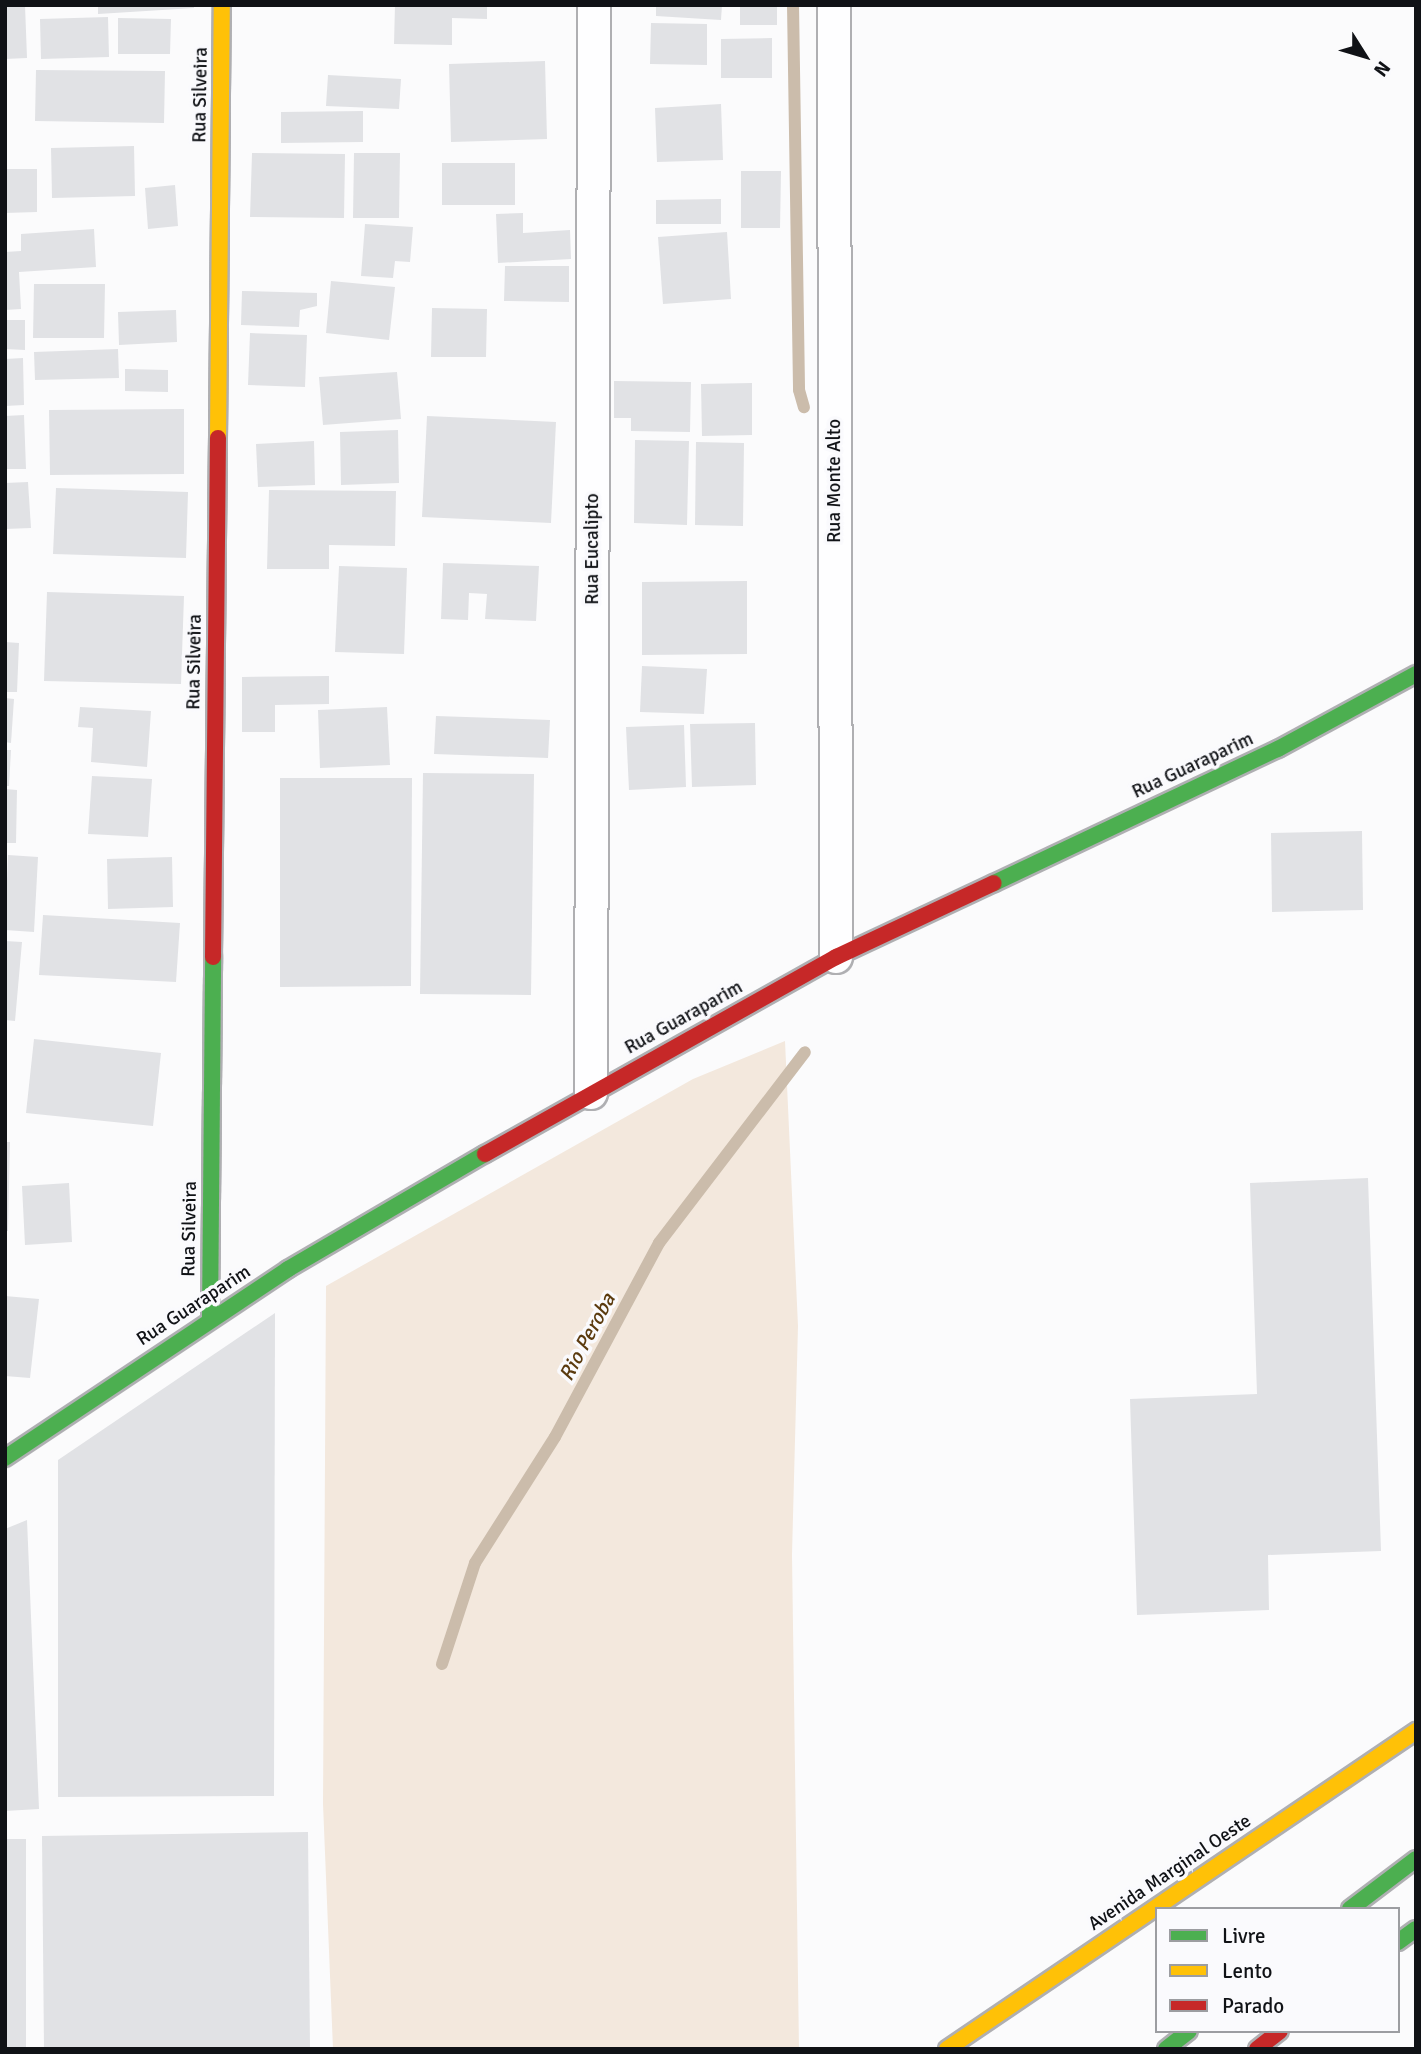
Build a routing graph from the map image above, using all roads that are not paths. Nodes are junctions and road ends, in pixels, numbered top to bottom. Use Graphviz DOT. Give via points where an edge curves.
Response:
graph roads {
  1 [pos="222,5"];
  2 [pos="594,5"];
  3 [pos="834,5"];
  4 [pos="1416,674"];
  5 [pos="836,957"];
  6 [pos="591,1093"];
  7 [pos="211,1318"];
  8 [pos="5,1458"];
  9 [pos="1416,1731"];
  10 [pos="1416,1859"];
  11 [pos="1156,1907"];
  12 [pos="1353,1907"];
  13 [pos="1155,1908"];
  14 [pos="1416,1929"];
  15 [pos="1400,1941"];
  16 [pos="1187,2033"];
  17 [pos="1277,2033"];
  18 [pos="947,2049"];
  19 [pos="1167,2049"];
  20 [pos="1257,2049"];
  1 -- 7 [label="main road, Rua Silveira"];
  2 -- 6 [label="street, Rua Eucalipto"];
  3 -- 5 [label="street, Rua Monte Alto"];
  4 -- 5 [label="main road, Rua Guaraparim" via="1278,749"];
  5 -- 6 [label="main road, Rua Guaraparim"];
  6 -- 7 [label="main road, Rua Guaraparim"];
  7 -- 8 [label="main road, Rua Guaraparim"];
  9 -- 11 [label="main road, Avenida Marginal Oeste"];
  10 -- 12 [label="main road"];
  13 -- 18 [label="main road, Avenida Marginal Oeste"];
  14 -- 15 [label="main road"];
  16 -- 19 [label="main road"];
  17 -- 20 [label="main road"];
}
